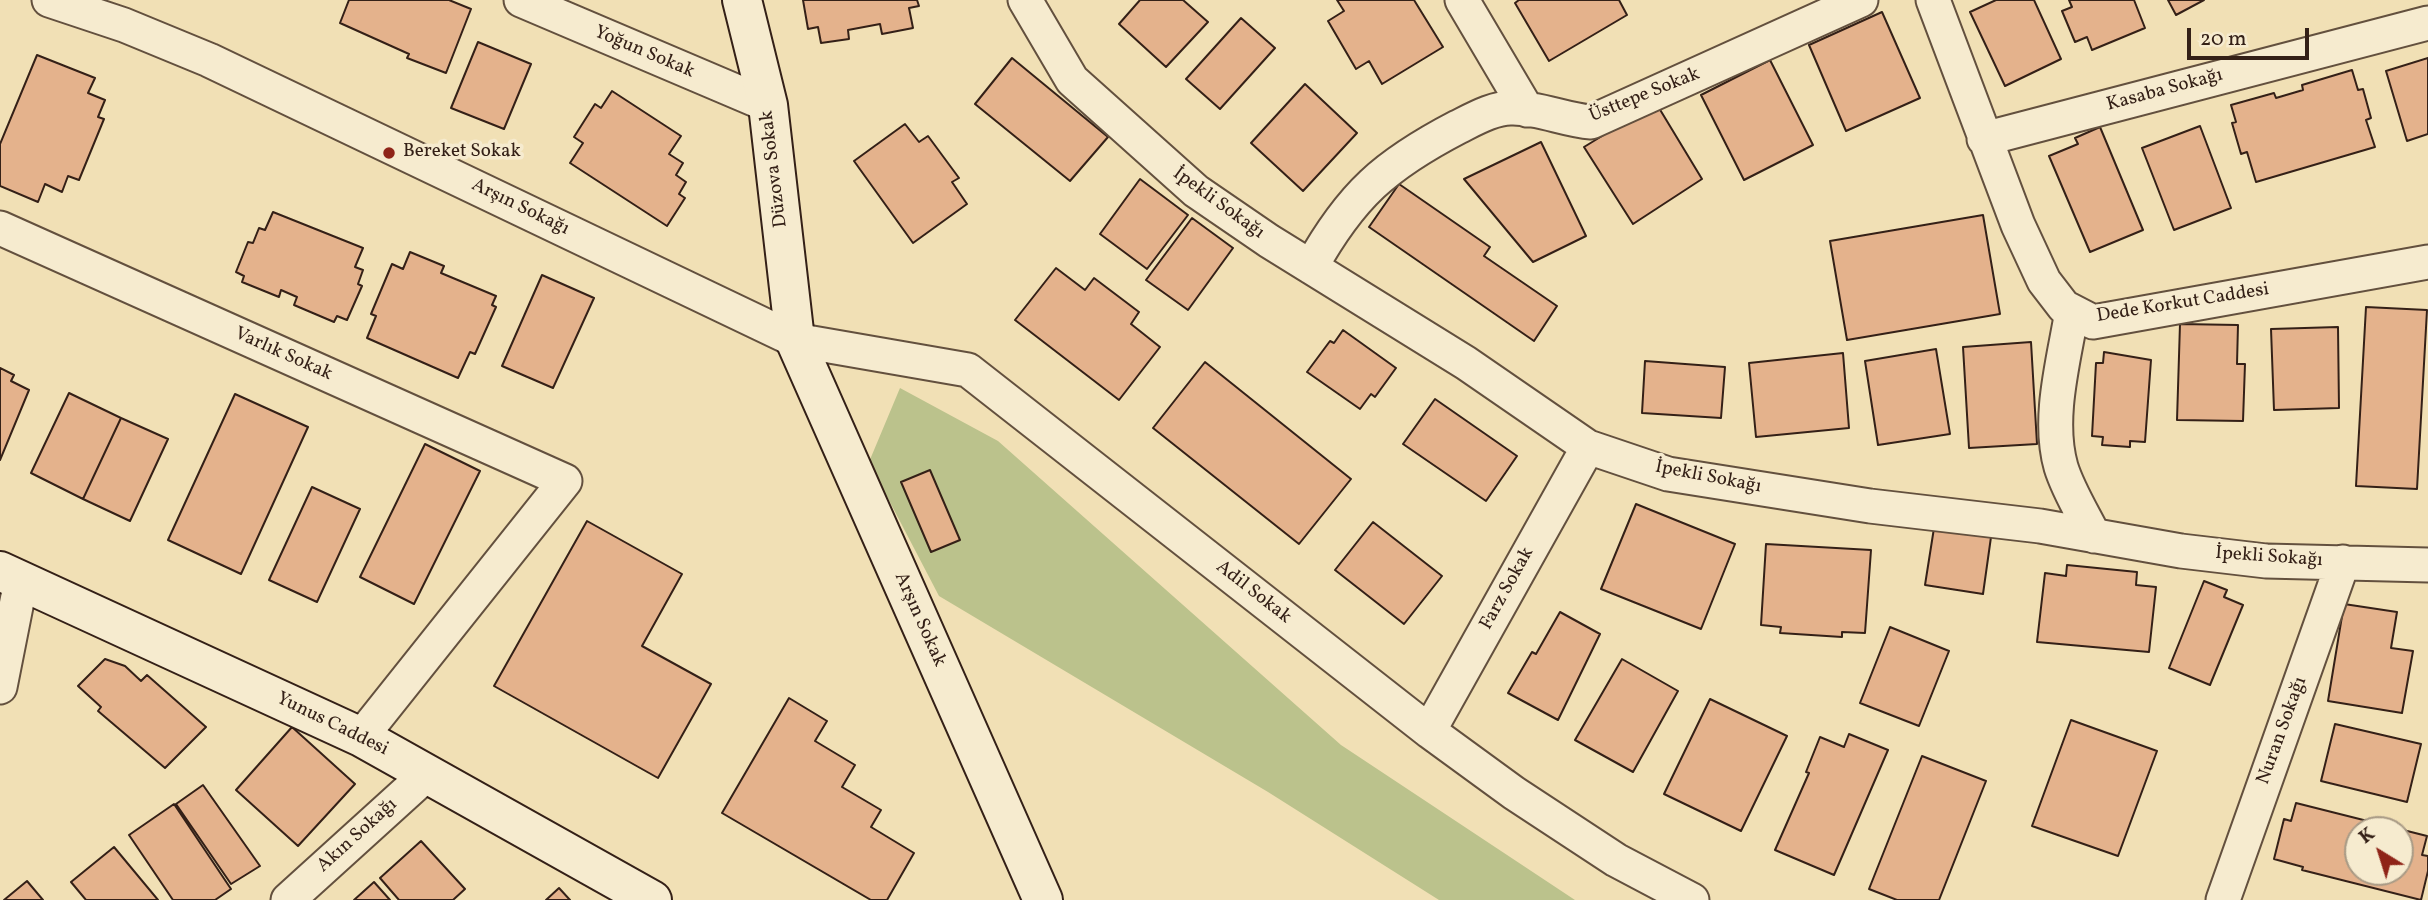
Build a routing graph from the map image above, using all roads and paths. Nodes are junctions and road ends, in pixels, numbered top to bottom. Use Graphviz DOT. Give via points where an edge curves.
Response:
graph roads {
  1 [pos="49,0"];
  2 [pos="521,0"];
  3 [pos="742,0"];
  4 [pos="1025,0"];
  5 [pos="1462,0"];
  6 [pos="1861,0"];
  7 [pos="1933,0"];
  8 [pos="2428,23"];
  9 [pos="768,105"];
  10 [pos="1527,110"];
  11 [pos="1984,139"];
  12 [pos="0,228"];
  13 [pos="2428,262"];
  14 [pos="1311,267"];
  15 [pos="2072,311"];
  16 [pos="795,340"];
  17 [pos="1588,447"];
  18 [pos="2094,536"];
  19 [pos="2343,562"];
  20 [pos="2428,565"];
  21 [pos="11,576"];
  22 [pos="0,687"];
  23 [pos="1429,731"];
  24 [pos="361,737"];
  25 [pos="428,773"];
  26 [pos="288,900"];
  27 [pos="652,900"];
  28 [pos="1043,900"];
  29 [pos="1692,900"];
  30 [pos="2222,900"];
  1 -- 16 [label="street, Arşın Sokağı" via="209,60"];
  2 -- 9 [label="street, Yoğun Sokak"];
  3 -- 9 [label="street, Düzova Sokak"];
  4 -- 14 [label="street, İpekli Sokağı" via="1072,80 1136,141 1196,191"];
  5 -- 10 [label="street"];
  6 -- 10 [label="street, Üsttepe Sokak" via="1591,122"];
  7 -- 11 [label="street, Dede Korkut Caddesi"];
  8 -- 11 [label="street, Kasaba Sokağı"];
  9 -- 16 [label="street, Düzova Sokak"];
  10 -- 14 [label="street, Üsttepe Sokak" via="1499,109 1393,164 1335,223"];
  11 -- 15 [label="street, Dede Korkut Caddesi" via="2044,281"];
  12 -- 24 [label="street, Varlık Sokak" via="565,481"];
  13 -- 15 [label="street, Dede Korkut Caddesi" via="2093,322"];
  14 -- 17 [label="street, İpekli Sokağı" via="1466,363"];
  15 -- 18 [label="street" via="2057,438 2061,468"];
  16 -- 23 [label="street, Adil Sokak" via="968,370"];
  16 -- 28 [label="street, Arşın Sokak"];
  17 -- 18 [label="street, İpekli Sokağı" via="1668,474"];
  17 -- 23 [label="street, Farz Sokak"];
  18 -- 19 [label="street, İpekli Sokağı" via="2266,561"];
  19 -- 20 [label="street, İpekli Sokağı"];
  19 -- 30 [label="street, Nuran Sokağı"];
  21 -- 22 [label="street"];
  21 -- 24 [label="street, Yunus Caddesi"];
  23 -- 29 [label="street, Adil Sokak" via="1616,860"];
  24 -- 25 [label="street, Yunus Caddesi"];
  25 -- 26 [label="street, Akın Sokağı"];
  25 -- 27 [label="street, Yunus Caddesi"];
}
